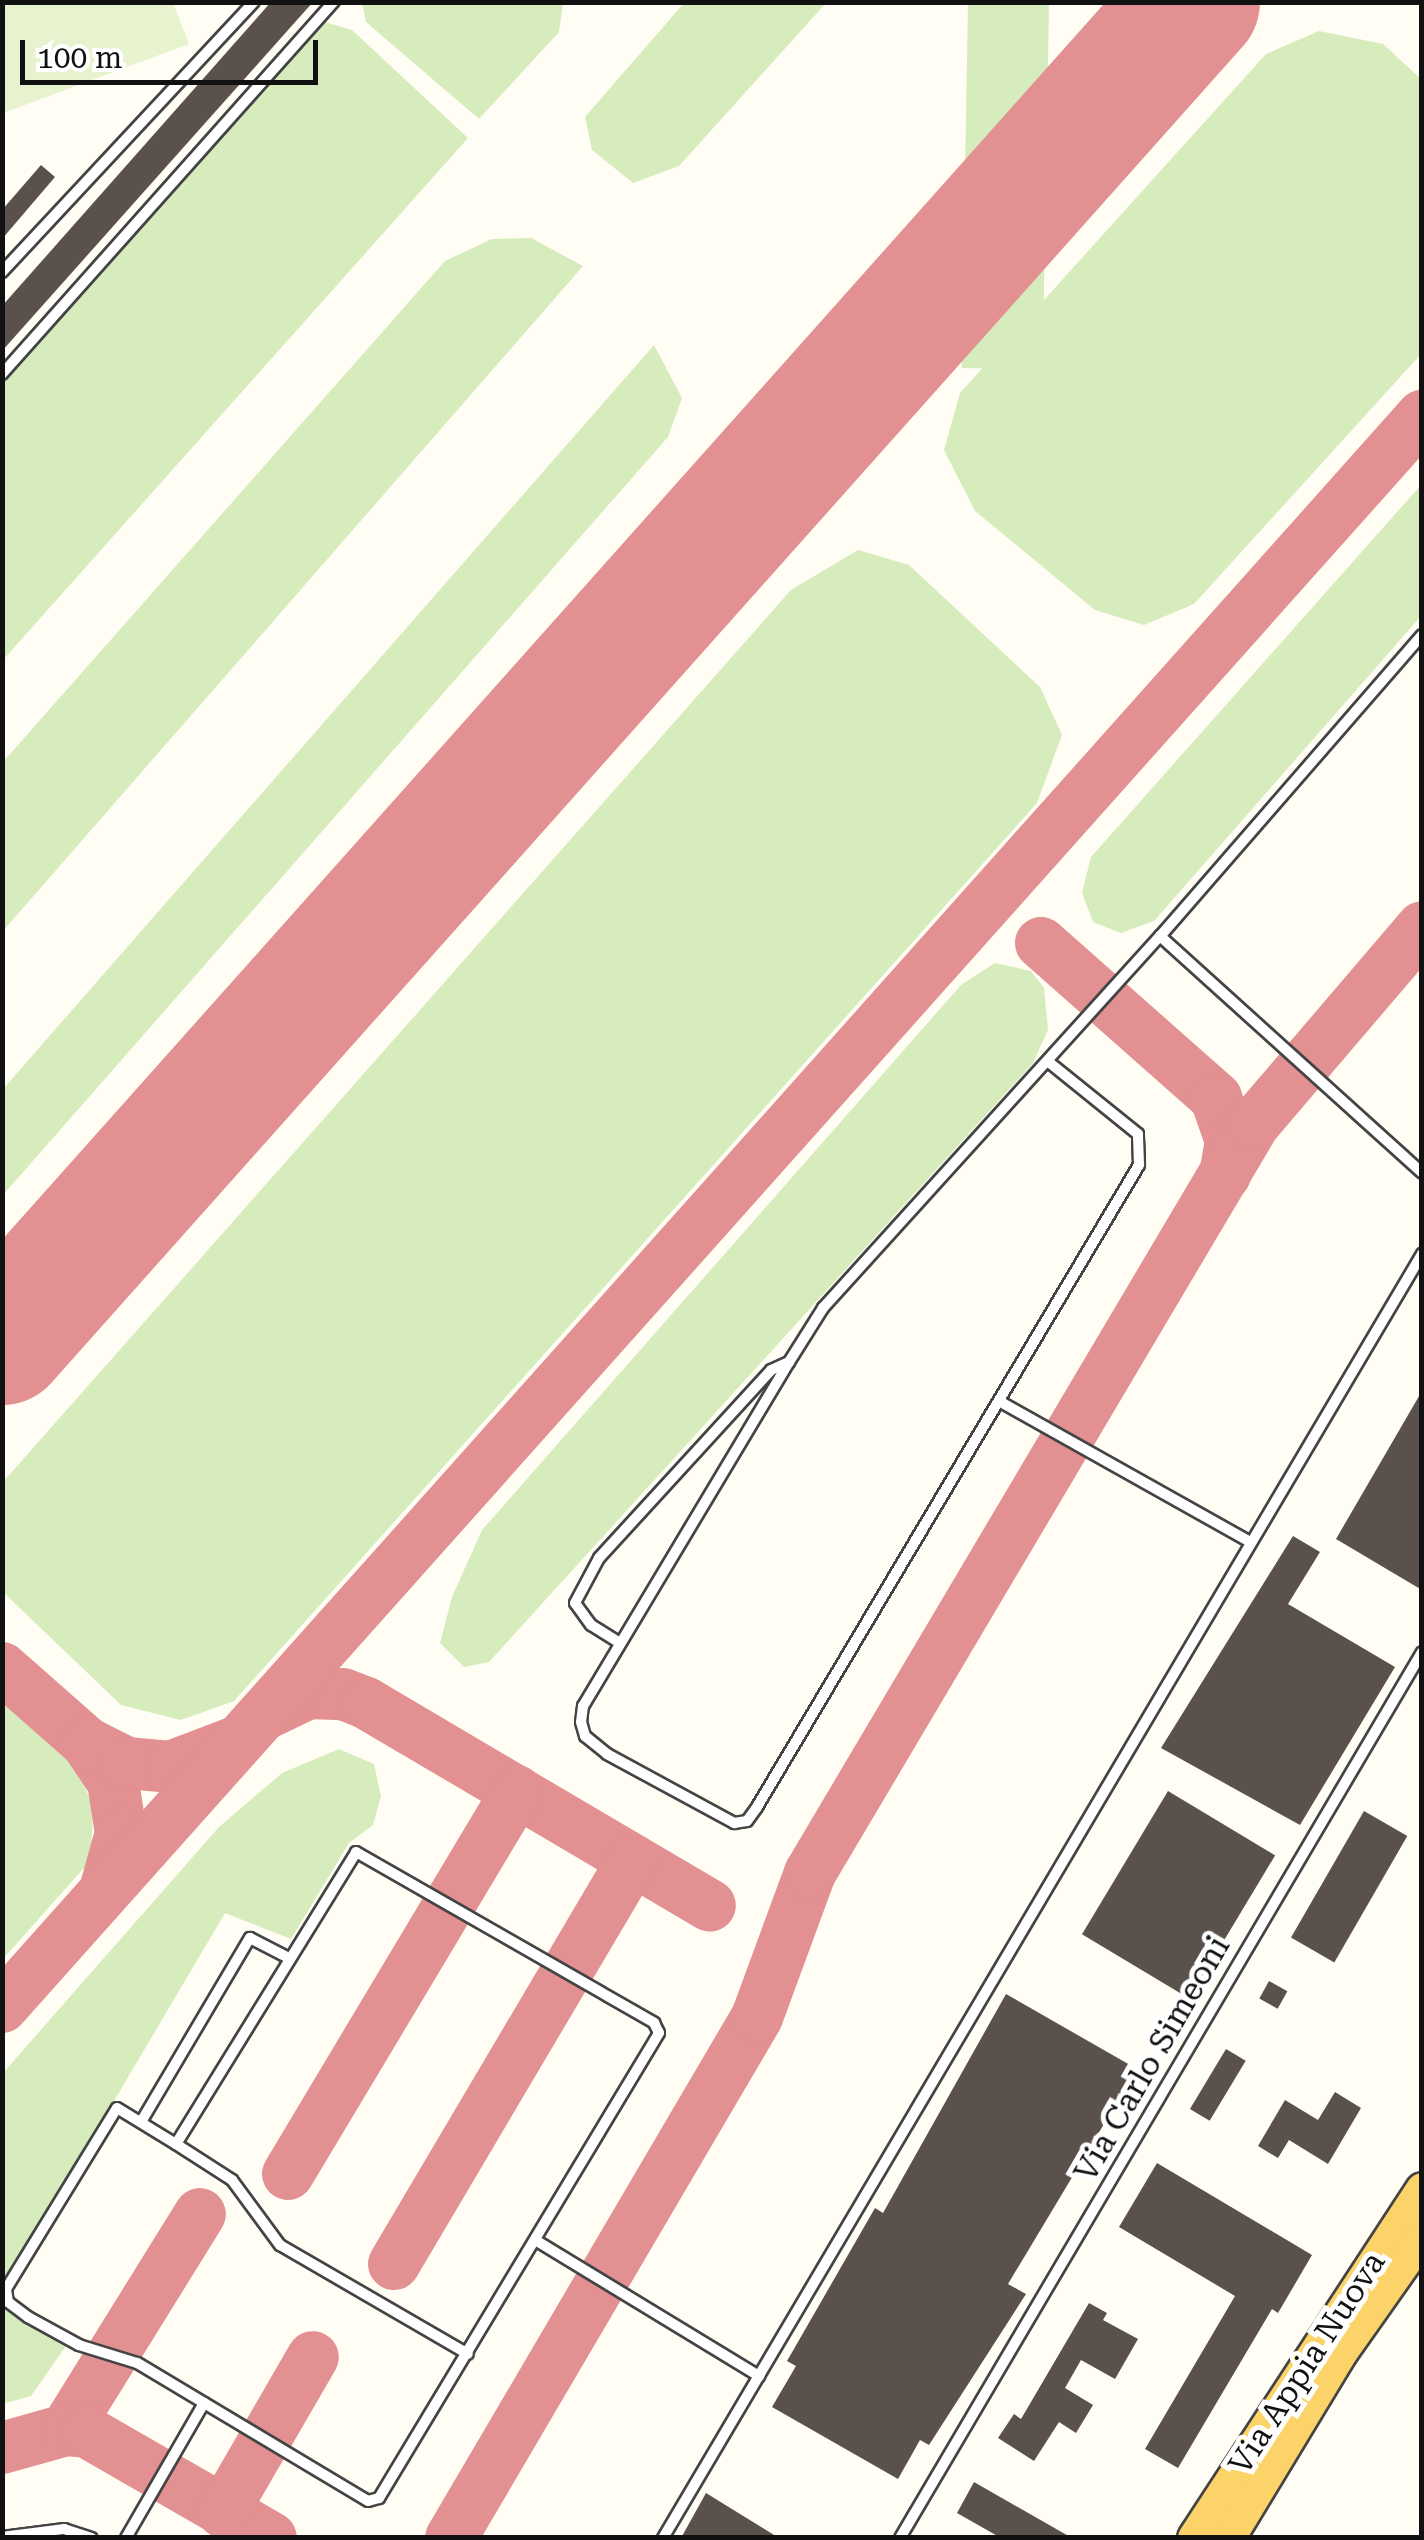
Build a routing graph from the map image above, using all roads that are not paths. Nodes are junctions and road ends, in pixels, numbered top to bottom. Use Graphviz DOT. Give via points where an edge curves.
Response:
graph roads {
  1 [pos="334,2"];
  2 [pos="248,5"];
  3 [pos="2,272"];
  4 [pos="2,374"];
  5 [pos="1422,635"];
  6 [pos="1160,936"];
  7 [pos="1050,1064"];
  8 [pos="1422,1173"];
  9 [pos="1422,1254"];
  10 [pos="789,1362"];
  11 [pos="999,1401"];
  12 [pos="1250,1542"];
  13 [pos="620,1643"];
  14 [pos="1422,1652"];
  15 [pos="287,1957"];
  16 [pos="141,2122"];
  17 [pos="176,2144"];
  18 [pos="1422,2189"];
  19 [pos="1422,2238"];
  20 [pos="537,2242"];
  21 [pos="468,2354"];
  22 [pos="759,2376"];
  23 [pos="204,2403"];
  24 [pos="2,2536"];
  25 [pos="92,2538"];
  26 [pos="126,2538"];
  27 [pos="663,2538"];
  28 [pos="900,2538"];
  29 [pos="1194,2538"];
  30 [pos="1229,2538"];
  1 -- 4 [label="lane"];
  2 -- 3 [label="lane"];
  5 -- 6 [label="lane"];
  6 -- 7 [label="lane"];
  6 -- 8 [label="lane"];
  7 -- 10 [label="lane" via="1025,1080 823,1308"];
  7 -- 11 [label="lane" via="1127,1122 1143,1150"];
  9 -- 12 [label="lane"];
  10 -- 13 [label="lane"];
  10 -- 13 [label="lane" via="771,1370 576,1590 575,1603 591,1625"];
  11 -- 12 [label="lane"];
  11 -- 13 [label="lane" via="747,1821 734,1823 585,1736 583,1706"];
  12 -- 22 [label="lane"];
  14 -- 28 [label="lane, Via Carlo Simeoni"];
  15 -- 16 [label="lane" via="250,1938"];
  15 -- 17 [label="lane"];
  15 -- 20 [label="lane" via="356,1852 654,2023 659,2034"];
  16 -- 17 [label="lane"];
  16 -- 23 [label="lane" via="117,2108 6,2288 8,2302 79,2345 137,2363"];
  17 -- 21 [label="lane" via="232,2180 280,2245"];
  18 -- 29 [label="main road, Via Appia Nuova"];
  19 -- 30 [label="main road, Via Appia Nuova"];
  20 -- 21 [label="lane"];
  20 -- 22 [label="lane"];
  21 -- 23 [label="lane" via="379,2498 368,2501"];
  22 -- 27 [label="lane"];
  23 -- 26 [label="lane"];
  24 -- 25 [label="lane" via="64,2529"];
}
